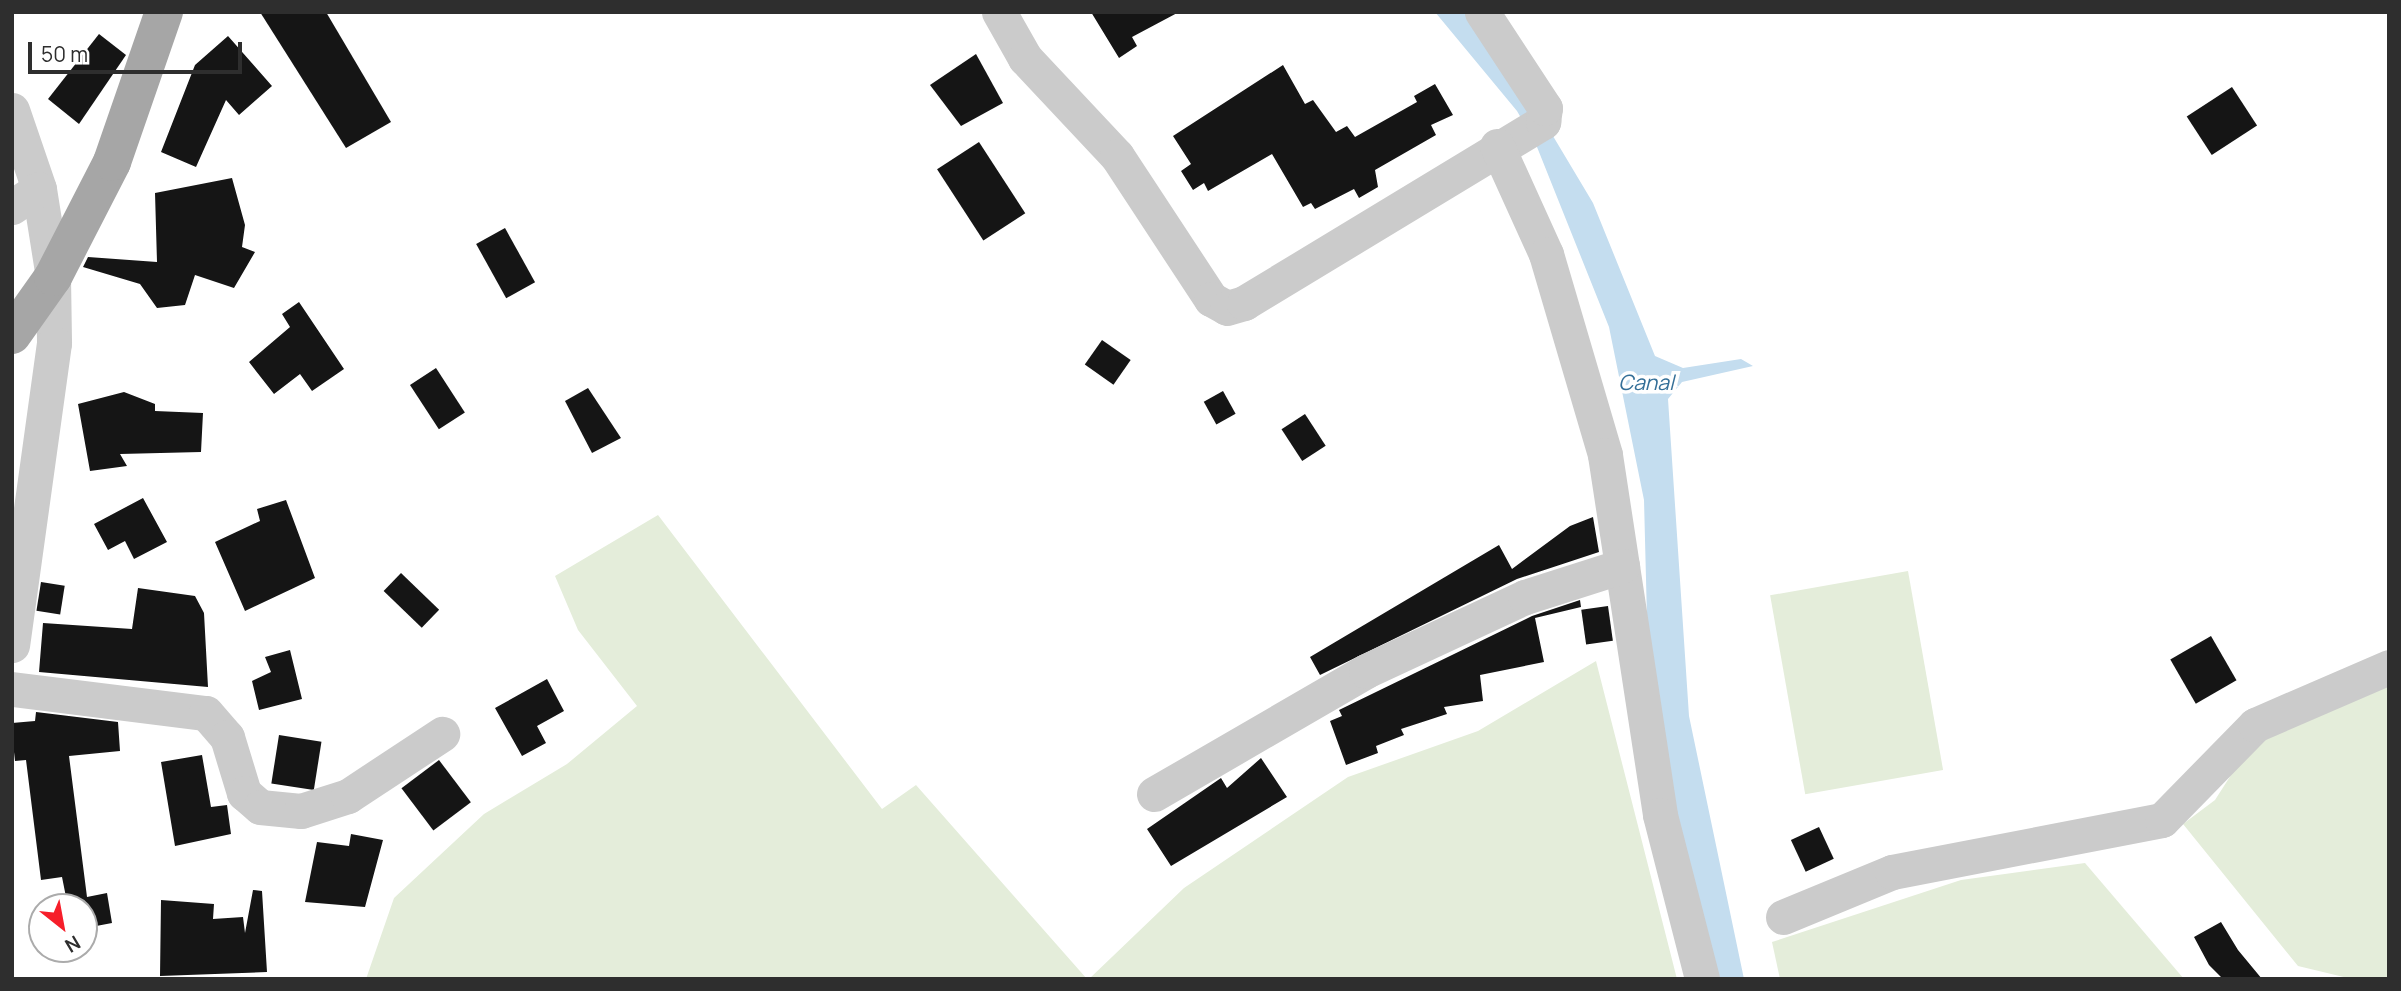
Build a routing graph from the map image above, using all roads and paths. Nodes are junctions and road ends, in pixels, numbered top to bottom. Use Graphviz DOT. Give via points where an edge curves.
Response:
graph roads {
  1 [pos="164,12"];
  2 [pos="999,12"];
  3 [pos="1482,12"];
  4 [pos="12,110"];
  5 [pos="1519,134"];
  6 [pos="26,198"];
  7 [pos="53,276"];
  8 [pos="12,335"];
  9 [pos="1622,566"];
  10 [pos="12,645"];
  11 [pos="2389,667"];
  12 [pos="12,689"];
  13 [pos="442,734"];
  14 [pos="1154,794"];
  15 [pos="1783,917"];
  16 [pos="1702,979"];
  1 -- 7 [label="main road" via="127,128"];
  2 -- 5 [label="street" via="1025,58 1117,156 1211,299 1227,307 1244,303"];
  3 -- 5 [label="street" via="1545,108"];
  4 -- 6 [label="street"];
  5 -- 9 [label="street" via="1546,254 1579,346 1605,455"];
  6 -- 7 [label="street"];
  7 -- 8 [label="main road"];
  7 -- 10 [label="street" via="54,343"];
  9 -- 14 [label="street" via="1525,597 1366,671"];
  9 -- 16 [label="street" via="1660,815"];
  11 -- 15 [label="street" via="2255,725 2162,820 1892,872"];
  12 -- 13 [label="street" via="206,713 227,737 244,793 260,807 301,811 348,796"];
}
